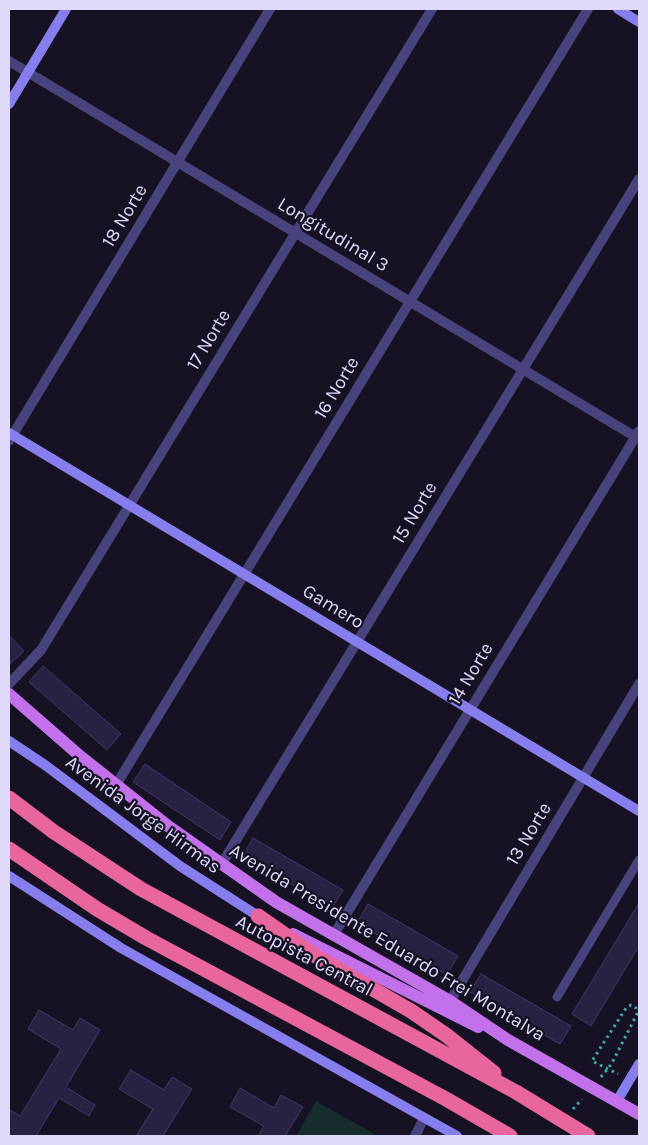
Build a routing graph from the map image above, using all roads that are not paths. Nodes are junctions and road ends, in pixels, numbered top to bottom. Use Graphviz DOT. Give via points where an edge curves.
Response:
graph roads {
  1 [pos="66,9"];
  2 [pos="270,9"];
  3 [pos="432,9"];
  4 [pos="588,9"];
  5 [pos="618,9"];
  6 [pos="639,22"];
  7 [pos="9,61"];
  8 [pos="28,72"];
  9 [pos="9,104"];
  10 [pos="178,162"];
  11 [pos="639,179"];
  12 [pos="296,233"];
  13 [pos="410,302"];
  14 [pos="523,369"];
  15 [pos="10,436"];
  16 [pos="638,436"];
  17 [pos="130,505"];
  18 [pos="244,574"];
  19 [pos="357,642"];
  20 [pos="9,684"];
  21 [pos="639,684"];
  22 [pos="9,694"];
  23 [pos="470,710"];
  24 [pos="9,741"];
  25 [pos="583,778"];
  26 [pos="116,785"];
  27 [pos="9,798"];
  28 [pos="639,811"];
  29 [pos="9,848"];
  30 [pos="639,860"];
  31 [pos="221,865"];
  32 [pos="9,876"];
  33 [pos="258,916"];
  34 [pos="333,936"];
  35 [pos="556,997"];
  36 [pos="450,1001"];
  37 [pos="508,1040"];
  38 [pos="639,1064"];
  39 [pos="516,1092"];
  40 [pos="617,1101"];
  41 [pos="639,1114"];
  42 [pos="424,1118"];
  43 [pos="416,1136"];
  44 [pos="456,1136"];
  45 [pos="510,1136"];
  46 [pos="588,1136"];
  1 -- 8 [label="street"];
  2 -- 10 [label="street, 18 Norte"];
  3 -- 12 [label="street, 17 Norte"];
  4 -- 13 [label="street, 16 Norte"];
  5 -- 6 [label="street"];
  7 -- 8 [label="street, Longitudinal 3"];
  8 -- 9 [label="street"];
  8 -- 10 [label="street, Longitudinal 3"];
  10 -- 12 [label="street, Longitudinal 3"];
  10 -- 15 [label="street, 18 Norte"];
  11 -- 14 [label="street, 15 Norte"];
  12 -- 13 [label="street, Longitudinal 3"];
  12 -- 17 [label="street, 17 Norte"];
  13 -- 14 [label="street, Longitudinal 3"];
  13 -- 18 [label="street, 16 Norte"];
  14 -- 16 [label="street, Longitudinal 3"];
  14 -- 19 [label="street, 15 Norte"];
  15 -- 17 [label="street, Gamero"];
  16 -- 23 [label="street, 14 Norte"];
  17 -- 18 [label="street, Gamero"];
  17 -- 20 [label="street, 17 Norte" via="41,650"];
  18 -- 19 [label="street, Gamero"];
  18 -- 26 [label="street, 16 Norte"];
  19 -- 23 [label="street, Gamero"];
  19 -- 31 [label="street, 15 Norte"];
  21 -- 25 [label="street, 13 Norte"];
  22 -- 26 [label="main road, Avenida Presidente Eduardo Frei Montalva"];
  23 -- 25 [label="street, Gamero"];
  23 -- 34 [label="street, 14 Norte"];
  24 -- 33 [label="street, Avenida Jorge Hirmas" via="180,866"];
  25 -- 28 [label="street, Gamero"];
  25 -- 36 [label="street, 13 Norte"];
  26 -- 31 [label="main road, Avenida Presidente Eduardo Frei Montalva"];
  27 -- 39 [label="highway, Autopista Central" via="98,861 178,911"];
  29 -- 45 [label="highway" via="146,938"];
  30 -- 35 [label="lane"];
  31 -- 34 [label="main road, Avenida Presidente Eduardo Frei Montalva"];
  32 -- 42 [label="street" via="121,948"];
  33 -- 37 [label="main road"];
  33 -- 39 [label="highway" via="314,956 432,1025"];
  34 -- 36 [label="main road, Avenida Presidente Eduardo Frei Montalva"];
  36 -- 37 [label="main road, Avenida Presidente Eduardo Frei Montalva"];
  37 -- 40 [label="main road, Avenida Presidente Eduardo Frei Montalva"];
  38 -- 40 [label="street"];
  39 -- 46 [label="highway, Autopista Central"];
  40 -- 41 [label="main road, Avenida Presidente Eduardo Frei Montalva"];
  42 -- 43 [label="street"];
  42 -- 44 [label="street"];
}
